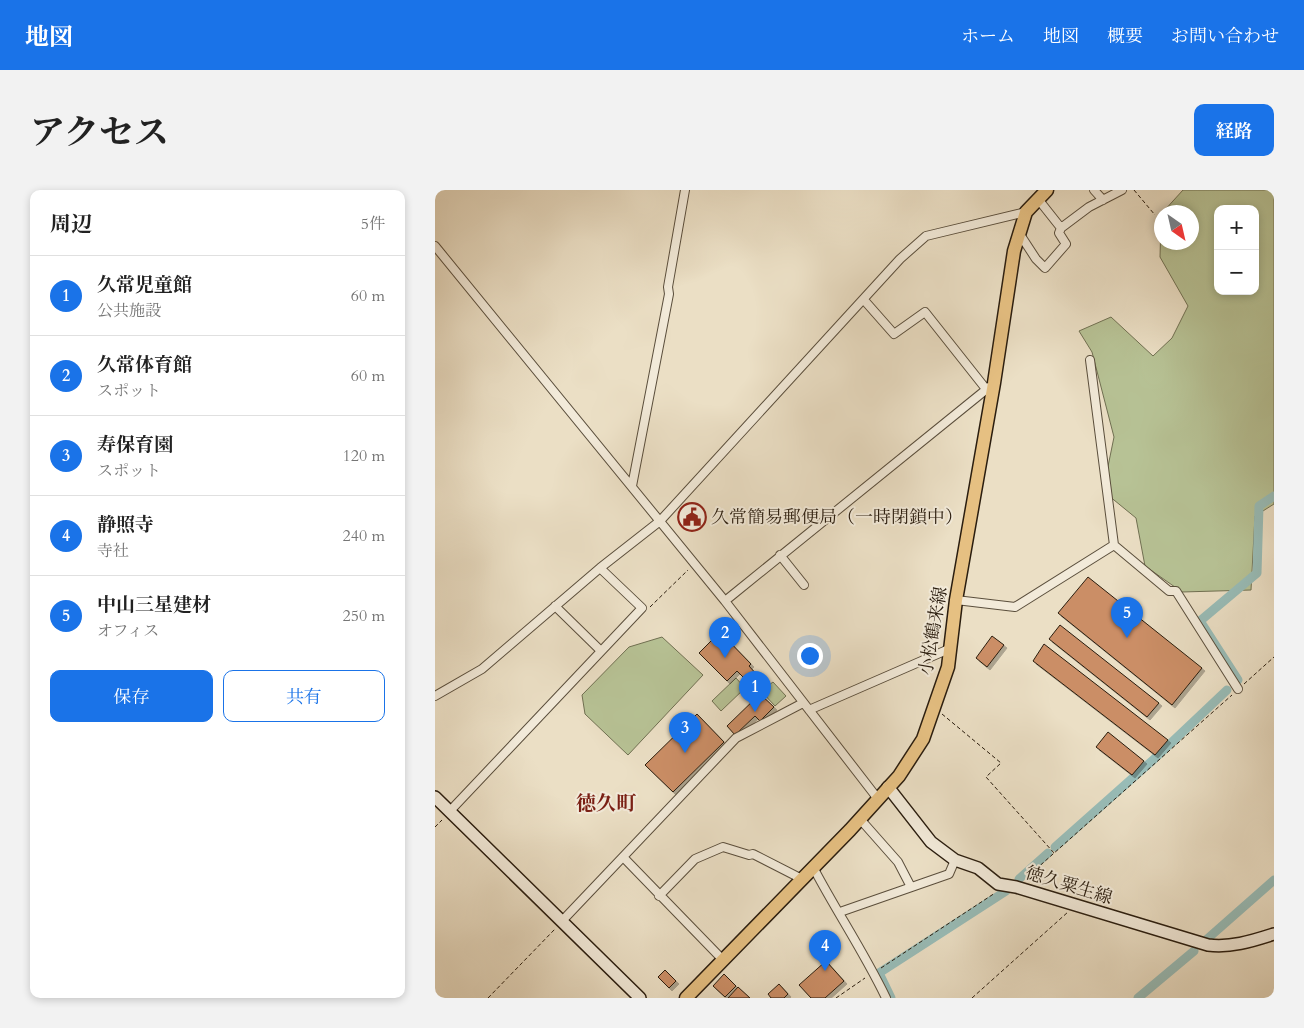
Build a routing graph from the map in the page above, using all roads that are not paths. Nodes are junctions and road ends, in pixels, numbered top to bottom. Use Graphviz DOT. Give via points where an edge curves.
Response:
graph roads {
  1 [pos="685,190"];
  2 [pos="1095,190"];
  3 [pos="1122,190"];
  4 [pos="1043,195"];
  5 [pos="1103,200"];
  6 [pos="1026,212"];
  7 [pos="1061,228"];
  8 [pos="1018,232"];
  9 [pos="435,246"];
  10 [pos="864,300"];
  11 [pos="1091,360"];
  12 [pos="990,386"];
  13 [pos="632,486"];
  14 [pos="660,521"];
  15 [pos="1114,545"];
  16 [pos="781,556"];
  17 [pos="600,568"];
  18 [pos="804,585"];
  19 [pos="956,600"];
  20 [pos="725,601"];
  21 [pos="555,606"];
  22 [pos="949,650"];
  23 [pos="601,651"];
  24 [pos="1238,689"];
  25 [pos="435,696"];
  26 [pos="803,703"];
  27 [pos="809,710"];
  28 [pos="888,788"];
  29 [pos="435,797"];
  30 [pos="878,799"];
  31 [pos="449,812"];
  32 [pos="860,819"];
  33 [pos="624,858"];
  34 [pos="955,860"];
  35 [pos="813,867"];
  36 [pos="801,879"];
  37 [pos="911,887"];
  38 [pos="659,896"];
  39 [pos="840,912"];
  40 [pos="562,921"];
  41 [pos="1274,934"];
  42 [pos="723,960"];
  43 [pos="640,998"];
  44 [pos="686,998"];
  45 [pos="885,998"];
  1 -- 13 [label="street" via="669,294"];
  2 -- 5 [label="street"];
  3 -- 5 [label="street"];
  4 -- 6 [label="main road, 小松鶴来線"];
  4 -- 7 [label="street"];
  5 -- 7 [label="street"];
  6 -- 8 [label="main road, 小松鶴来線"];
  6 -- 10 [label="street" via="926,236 900,259"];
  7 -- 8 [label="street" via="1059,233 1066,244 1045,268"];
  8 -- 12 [label="main road, 小松鶴来線"];
  9 -- 13 [label="street"];
  10 -- 12 [label="street" via="894,334 925,312"];
  10 -- 14 [label="street"];
  11 -- 15 [label="street"];
  12 -- 16 [label="street"];
  12 -- 19 [label="main road, 小松鶴来線"];
  13 -- 14 [label="street"];
  14 -- 17 [label="street"];
  14 -- 20 [label="street"];
  15 -- 19 [label="street" via="1015,607"];
  15 -- 24 [label="street" via="1169,591 1176,591"];
  16 -- 18 [label="street"];
  16 -- 20 [label="street"];
  17 -- 21 [label="street"];
  17 -- 23 [label="street" via="642,608"];
  19 -- 22 [label="main road, 小松鶴来線"];
  20 -- 26 [label="street"];
  21 -- 23 [label="street"];
  21 -- 25 [label="street" via="482,669"];
  22 -- 27 [label="street"];
  22 -- 28 [label="main road, 小松鶴来線" via="948,667 923,739"];
  23 -- 31 [label="street"];
  26 -- 27 [label="street"];
  26 -- 33 [label="street" via="736,738"];
  27 -- 30 [label="street"];
  28 -- 30 [label="main road, 小松鶴来線"];
  28 -- 34 [label="main road, 徳久粟生線" via="931,842"];
  29 -- 31 [label="main road"];
  30 -- 32 [label="main road, 小松鶴来線"];
  31 -- 40 [label="main road"];
  32 -- 35 [label="main road, 小松鶴来線"];
  32 -- 37 [label="street" via="898,862"];
  33 -- 38 [label="street"];
  33 -- 40 [label="street"];
  34 -- 37 [label="street" via="949,874"];
  34 -- 41 [label="main road, 徳久粟生線" via="978,868 998,884 1208,945 1247,943"];
  35 -- 36 [label="main road, 小松鶴来線"];
  35 -- 39 [label="street" via="829,900"];
  36 -- 38 [label="street" via="753,854 723,847 695,859"];
  36 -- 42 [label="main road, 小松鶴来線"];
  37 -- 39 [label="street"];
  38 -- 42 [label="street"];
  39 -- 45 [label="street"];
  40 -- 43 [label="main road"];
  42 -- 44 [label="main road, 小松鶴来線"];
}
